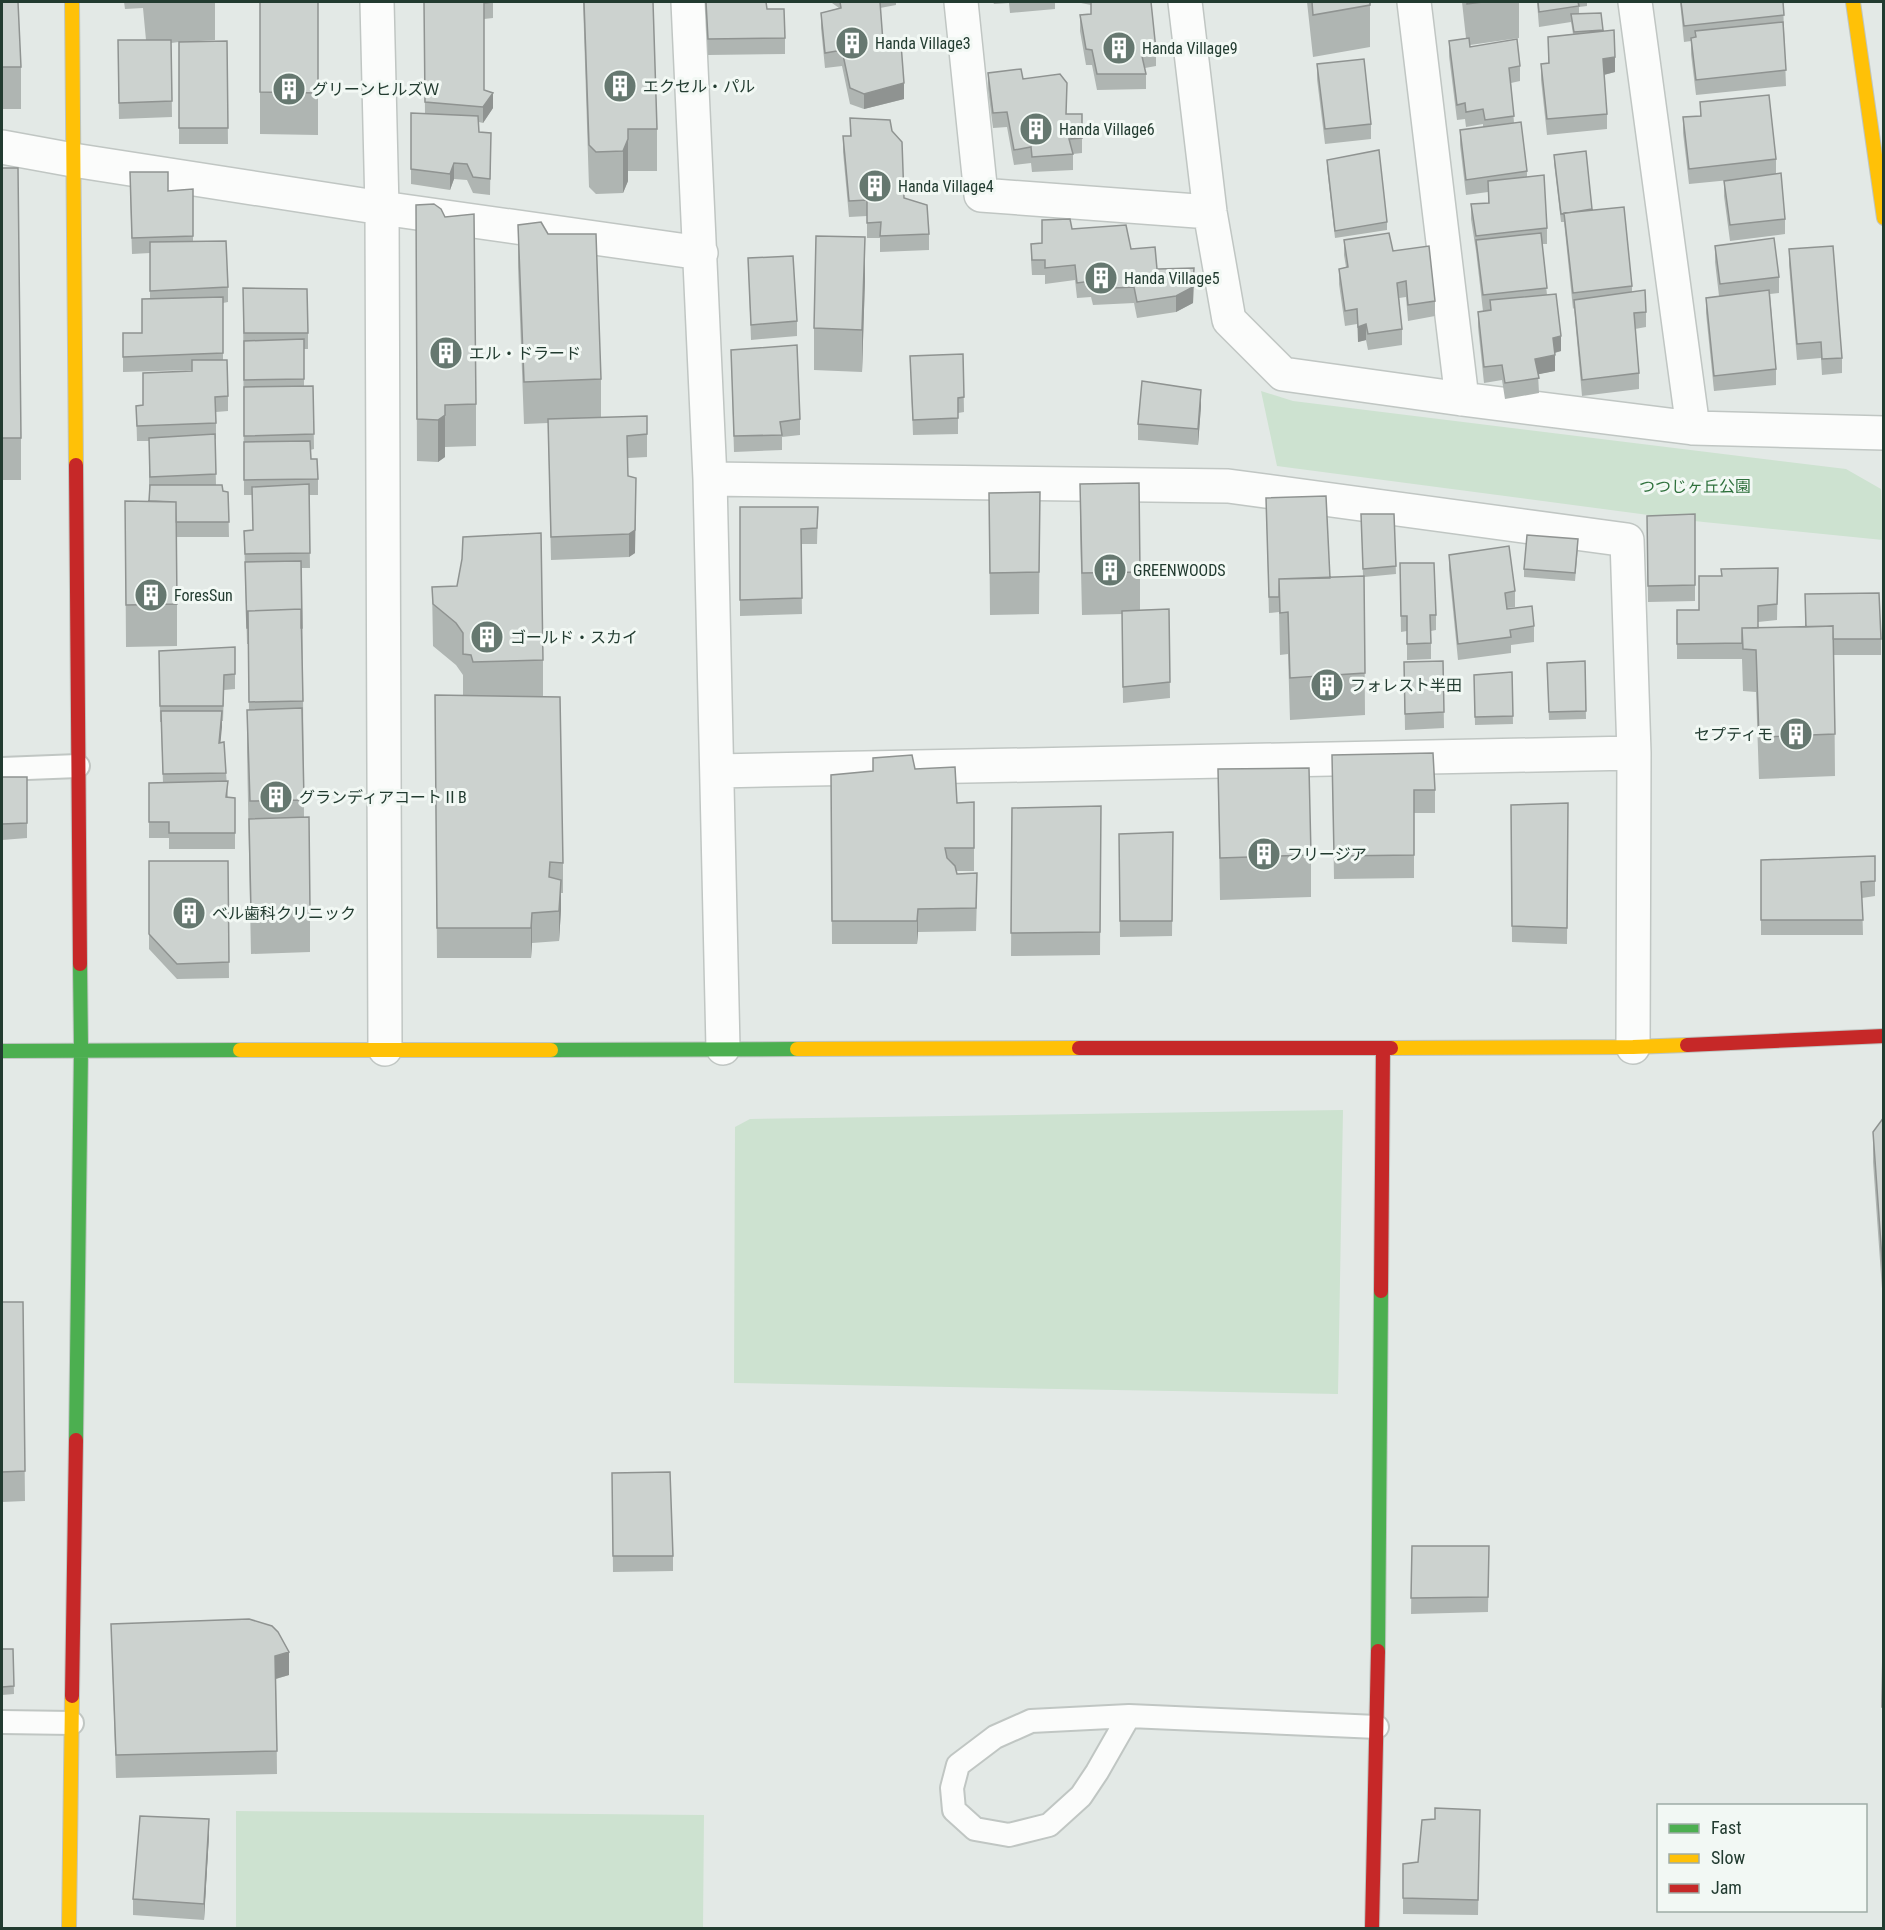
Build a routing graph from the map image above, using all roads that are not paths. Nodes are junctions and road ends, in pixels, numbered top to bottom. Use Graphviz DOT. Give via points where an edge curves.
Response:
graph roads {
  1 [pos="72,2"];
  2 [pos="377,2"];
  3 [pos="688,2"];
  4 [pos="961,2"];
  5 [pos="1185,2"];
  6 [pos="1414,2"];
  7 [pos="1635,2"];
  8 [pos="1853,2"];
  9 [pos="2,147"];
  10 [pos="73,160"];
  11 [pos="382,207"];
  12 [pos="1210,212"];
  13 [pos="1884,218"];
  14 [pos="701,253"];
  15 [pos="1462,399"];
  16 [pos="1693,428"];
  17 [pos="1884,434"];
  18 [pos="710,479"];
  19 [pos="1634,753"];
  20 [pos="78,766"];
  21 [pos="2,769"];
  22 [pos="717,771"];
  23 [pos="1884,1036"];
  24 [pos="1633,1047"];
  25 [pos="723,1048"];
  26 [pos="1383,1048"];
  27 [pos="385,1049"];
  28 [pos="81,1050"];
  29 [pos="2,1051"];
  30 [pos="1129,1716"];
  31 [pos="2,1722"];
  32 [pos="72,1723"];
  33 [pos="1377,1727"];
  34 [pos="69,1929"];
  35 [pos="1372,1929"];
  1 -- 10 [label="street"];
  2 -- 11 [label="street"];
  3 -- 14 [label="street"];
  4 -- 12 [label="street" via="981,195"];
  5 -- 12 [label="street"];
  6 -- 15 [label="street"];
  7 -- 16 [label="street"];
  8 -- 13 [label="street"];
  9 -- 10 [label="street"];
  10 -- 11 [label="street"];
  10 -- 20 [label="street"];
  11 -- 14 [label="street"];
  11 -- 27 [label="street"];
  12 -- 15 [label="street" via="1229,320 1283,374"];
  14 -- 18 [label="street"];
  15 -- 16 [label="street"];
  16 -- 17 [label="street"];
  18 -- 19 [label="street" via="1228,486 1627,540"];
  18 -- 22 [label="street"];
  19 -- 22 [label="street"];
  19 -- 24 [label="street"];
  20 -- 21 [label="lane"];
  20 -- 28 [label="street"];
  22 -- 25 [label="street"];
  23 -- 24 [label="street"];
  24 -- 26 [label="street"];
  25 -- 26 [label="street"];
  25 -- 27 [label="street"];
  26 -- 33 [label="street"];
  27 -- 28 [label="street"];
  28 -- 29 [label="street"];
  28 -- 32 [label="street"];
  30 -- 30 [label="lane" via="1081,1796 1048,1825 1009,1835 975,1829 954,1810 952,1788 958,1765 995,1737 1031,1720"];
  30 -- 33 [label="lane"];
  31 -- 32 [label="lane"];
  32 -- 34 [label="street"];
  33 -- 35 [label="street"];
}
